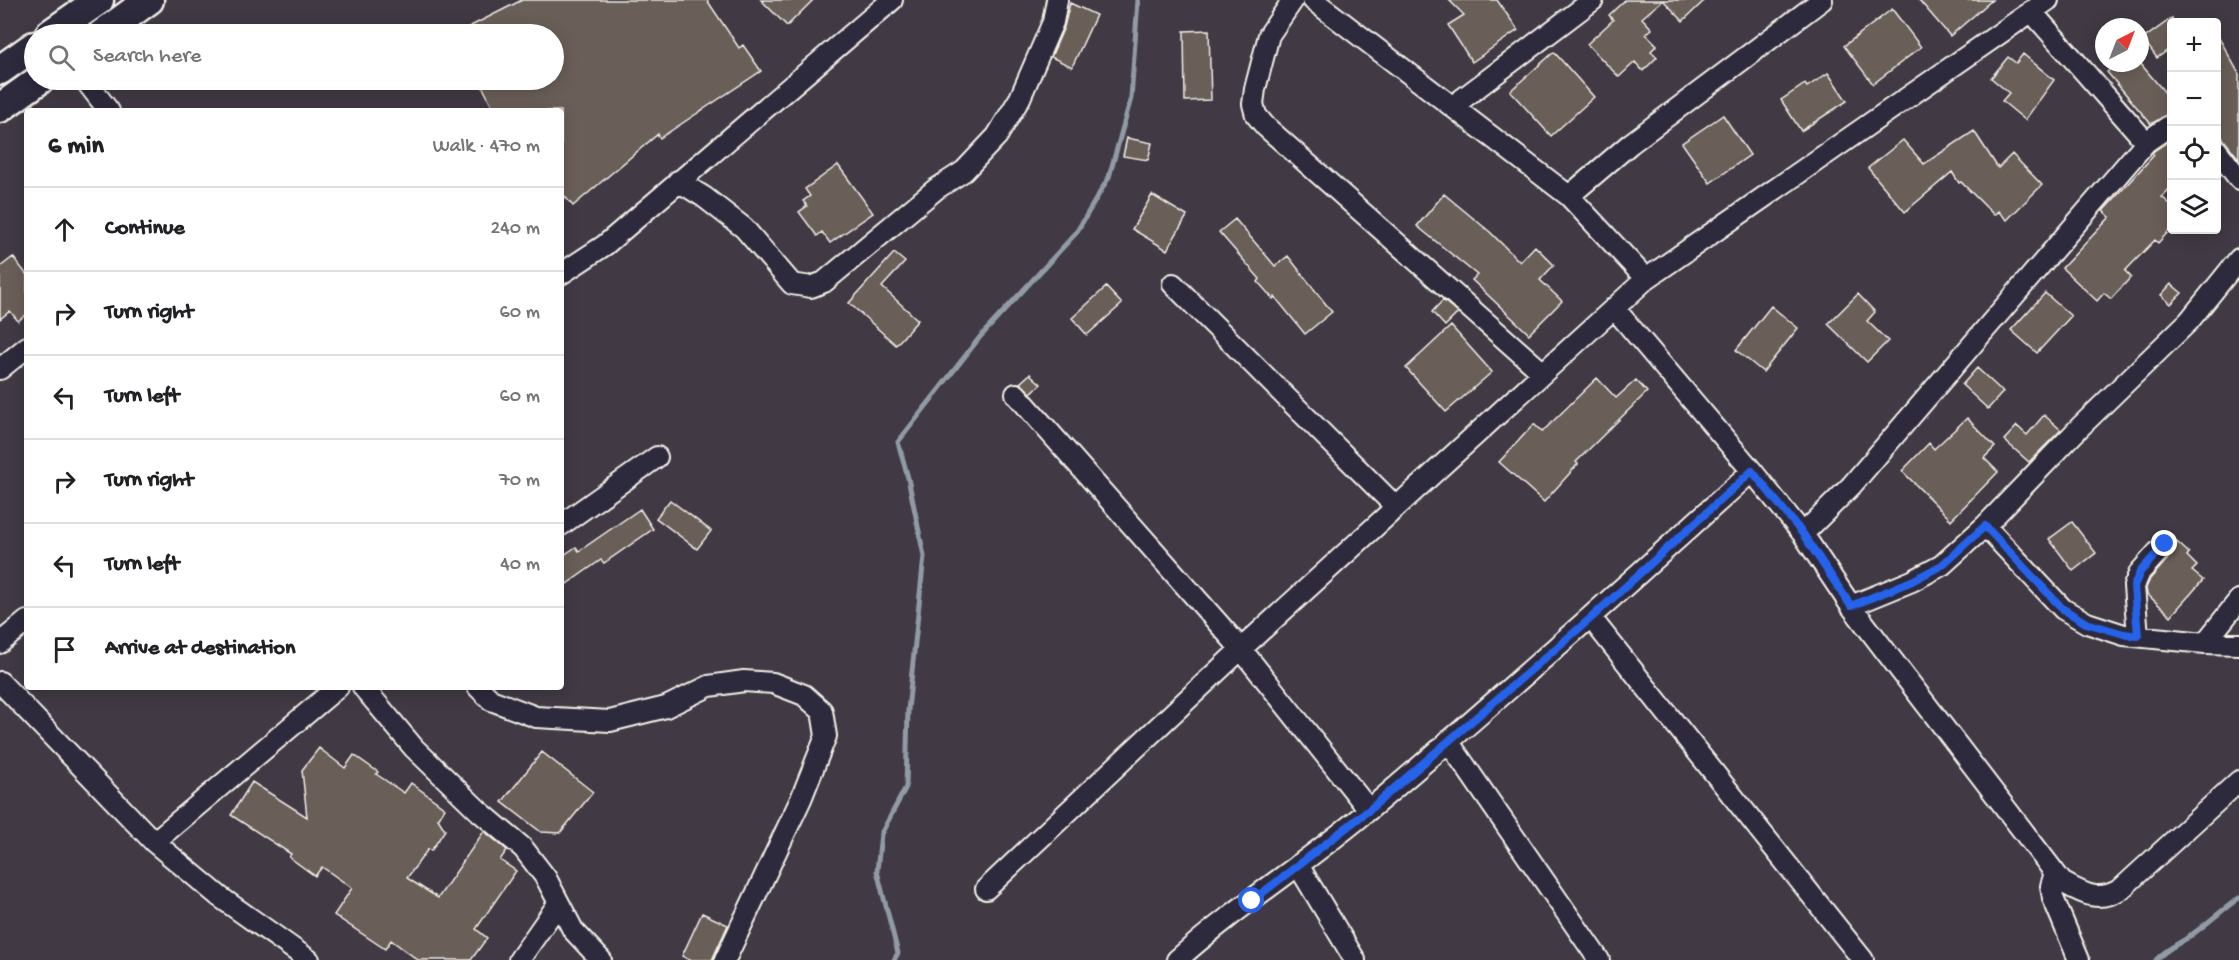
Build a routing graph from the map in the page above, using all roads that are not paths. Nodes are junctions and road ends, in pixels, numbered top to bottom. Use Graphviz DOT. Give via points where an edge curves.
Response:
graph roads {
  1 [pos="99,0"];
  2 [pos="149,0"];
  3 [pos="892,0"];
  4 [pos="1057,0"];
  5 [pos="1293,0"];
  6 [pos="1313,0"];
  7 [pos="1593,0"];
  8 [pos="1822,0"];
  9 [pos="2043,3"];
  10 [pos="65,24"];
  11 [pos="116,24"];
  12 [pos="24,53"];
  13 [pos="0,70"];
  14 [pos="25,90"];
  15 [pos="93,90"];
  16 [pos="1454,106"];
  17 [pos="0,108"];
  18 [pos="108,108"];
  19 [pos="2169,126"];
  20 [pos="2146,142"];
  21 [pos="2221,154"];
  22 [pos="2239,179"];
  23 [pos="678,181"];
  24 [pos="1569,196"];
  25 [pos="2239,259"];
  26 [pos="564,272"];
  27 [pos="1646,279"];
  28 [pos="1173,284"];
  29 [pos="1614,309"];
  30 [pos="24,349"];
  31 [pos="0,369"];
  32 [pos="1543,373"];
  33 [pos="1016,394"];
  34 [pos="657,457"];
  35 [pos="1752,471"];
  36 [pos="1396,507"];
  37 [pos="564,523"];
  38 [pos="1985,526"];
  39 [pos="1803,534"];
  40 [pos="2165,544"];
  41 [pos="2239,600"];
  42 [pos="1851,606"];
  43 [pos="1591,618"];
  44 [pos="24,623"];
  45 [pos="2138,636"];
  46 [pos="0,643"];
  47 [pos="2205,643"];
  48 [pos="2239,644"];
  49 [pos="1241,649"];
  50 [pos="0,682"];
  51 [pos="334,690"];
  52 [pos="366,690"];
  53 [pos="481,690"];
  54 [pos="1448,741"];
  55 [pos="2239,781"];
  56 [pos="1369,810"];
  57 [pos="154,842"];
  58 [pos="1298,865"];
  59 [pos="2055,873"];
  60 [pos="986,889"];
  61 [pos="558,904"];
  62 [pos="309,960"];
  63 [pos="519,960"];
  64 [pos="601,960"];
  65 [pos="725,960"];
  66 [pos="1177,960"];
  67 [pos="1355,960"];
  68 [pos="1599,960"];
  69 [pos="1863,960"];
  70 [pos="2079,960"];
  1 -- 10 [label="highway"];
  2 -- 11 [label="highway"];
  3 -- 23 [label="street"];
  4 -- 23 [label="street" via="1053,22 1020,98 997,136 964,171 936,189 824,282 811,287 792,284 744,228"];
  5 -- 32 [label="street" via="1269,35 1255,89 1256,115"];
  6 -- 16 [label="street"];
  7 -- 16 [label="street"];
  8 -- 24 [label="street" via="1630,144"];
  9 -- 20 [label="street"];
  9 -- 27 [label="street"];
  12 -- 13 [label="highway"];
  14 -- 17 [label="highway"];
  15 -- 18 [label="street"];
  16 -- 24 [label="street"];
  19 -- 20 [label="street"];
  20 -- 39 [label="street" via="1851,486"];
  21 -- 22 [label="street"];
  23 -- 26 [label="street" via="605,245"];
  24 -- 27 [label="street"];
  25 -- 38 [label="street" via="2189,321"];
  27 -- 29 [label="street"];
  28 -- 36 [label="street"];
  29 -- 32 [label="street"];
  29 -- 35 [label="street"];
  30 -- 31 [label="street"];
  32 -- 36 [label="street"];
  33 -- 49 [label="street"];
  34 -- 37 [label="street"];
  35 -- 39 [label="street"];
  35 -- 43 [label="street"];
  36 -- 49 [label="street"];
  38 -- 42 [label="street" via="1942,565"];
  38 -- 45 [label="street" via="2063,609 2086,623"];
  39 -- 42 [label="street"];
  40 -- 45 [label="street" via="2140,572 2134,586"];
  41 -- 47 [label="street"];
  42 -- 59 [label="street"];
  43 -- 54 [label="street"];
  43 -- 69 [label="street"];
  44 -- 46 [label="street"];
  45 -- 47 [label="street"];
  47 -- 48 [label="street"];
  49 -- 56 [label="street"];
  49 -- 60 [label="street"];
  50 -- 57 [label="street"];
  51 -- 57 [label="street"];
  52 -- 61 [label="street" via="414,748 523,848 546,878"];
  53 -- 65 [label="street" via="491,700 536,717 610,721 666,707 710,686 744,681 773,683 804,695 822,711 826,736 801,799"];
  54 -- 56 [label="street"];
  54 -- 68 [label="street"];
  55 -- 59 [label="street" via="2109,896 2095,897 2076,890"];
  56 -- 58 [label="street"];
  57 -- 62 [label="street" via="220,897"];
  58 -- 66 [label="street" via="1205,934"];
  58 -- 67 [label="street"];
  59 -- 70 [label="street" via="2051,886 2054,898"];
  61 -- 63 [label="street"];
  61 -- 64 [label="street" via="573,930"];
}
